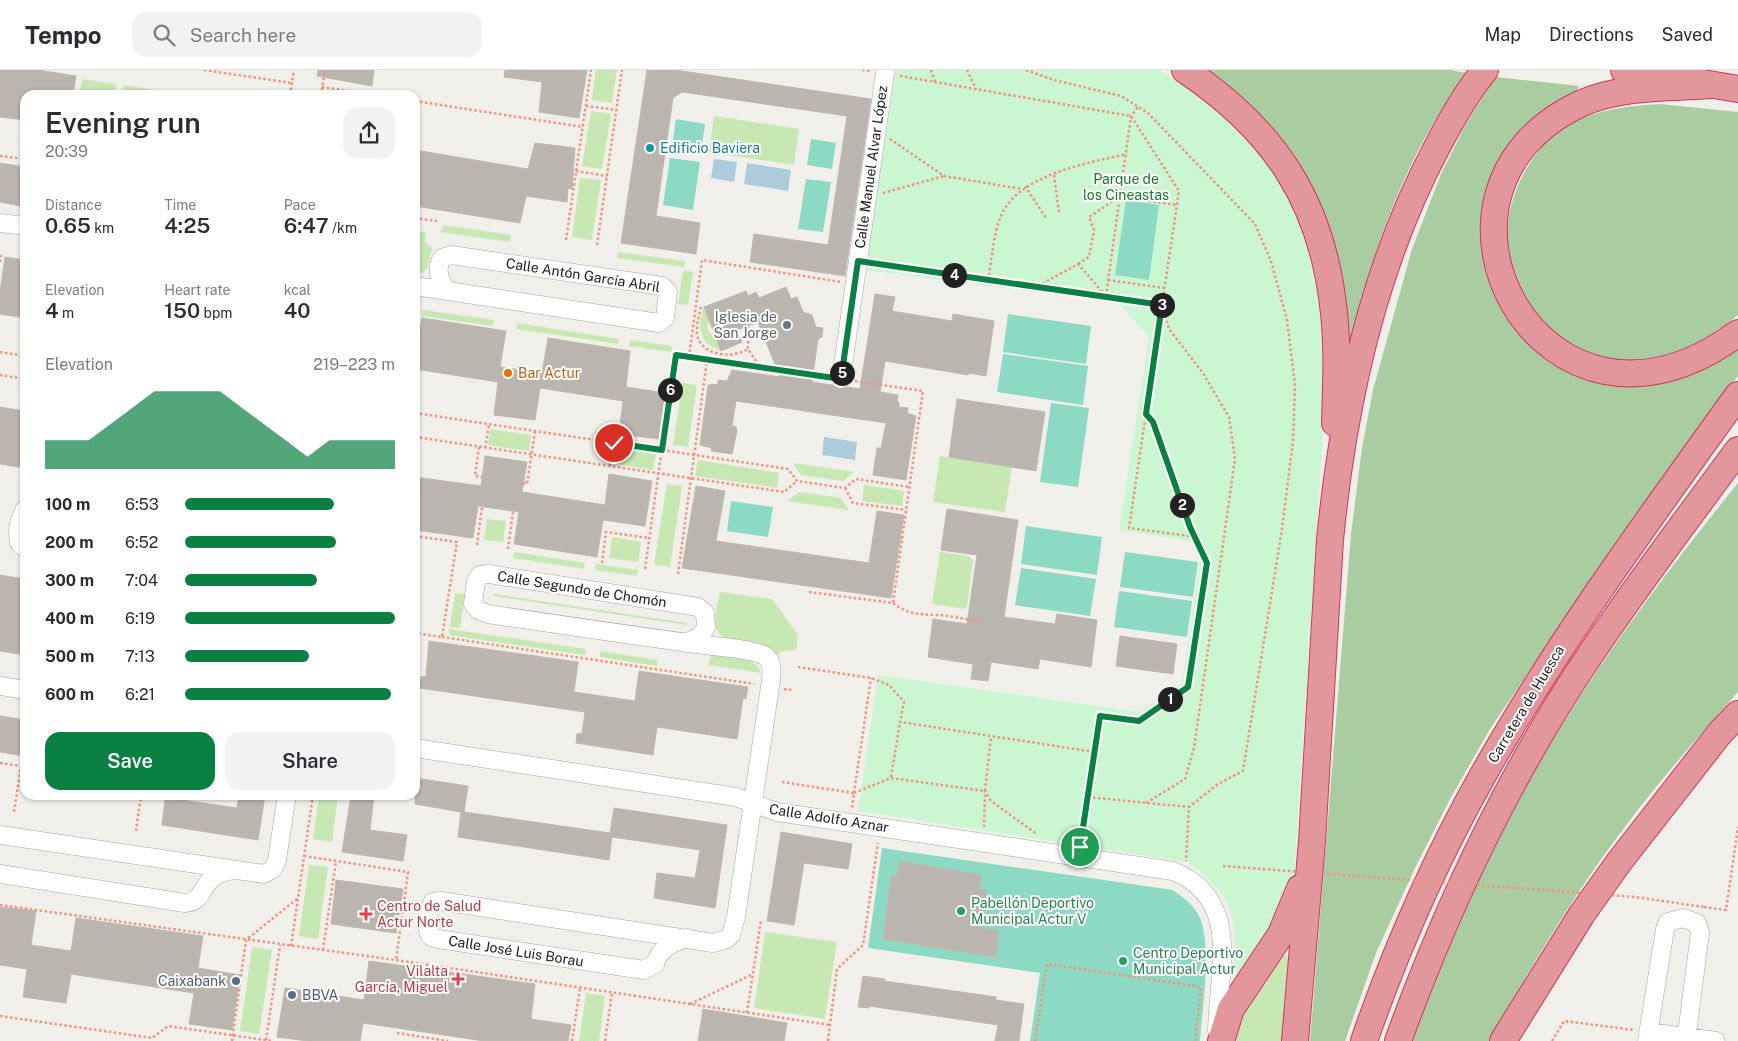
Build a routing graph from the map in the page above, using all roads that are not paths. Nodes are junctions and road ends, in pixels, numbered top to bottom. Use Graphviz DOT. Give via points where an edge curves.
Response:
graph roads {
  1 [pos="1185,70"];
  2 [pos="1485,70"];
  3 [pos="1624,70"];
  4 [pos="884,73"];
  5 [pos="1711,85"];
  6 [pos="1738,89"];
  7 [pos="0,223"];
  8 [pos="20,225"];
  9 [pos="438,270"];
  10 [pos="420,281"];
  11 [pos="420,285"];
  12 [pos="448,291"];
  13 [pos="1738,333"];
  14 [pos="841,379"];
  15 [pos="1738,395"];
  16 [pos="1738,450"];
  17 [pos="1334,496"];
  18 [pos="20,519"];
  19 [pos="20,544"];
  20 [pos="706,628"];
  21 [pos="685,643"];
  22 [pos="727,648"];
  23 [pos="0,686"];
  24 [pos="20,689"];
  25 [pos="1738,714"];
  26 [pos="420,749"];
  27 [pos="286,800"];
  28 [pos="753,802"];
  29 [pos="0,835"];
  30 [pos="1312,841"];
  31 [pos="189,864"];
  32 [pos="232,870"];
  33 [pos="0,874"];
  34 [pos="204,886"];
  35 [pos="638,930"];
  36 [pos="687,938"];
  37 [pos="658,956"];
  38 [pos="1648,1036"];
  39 [pos="1686,1039"];
  40 [pos="1217,1041"];
  41 [pos="1221,1041"];
  42 [pos="1295,1041"];
  43 [pos="1364,1041"];
  44 [pos="1398,1041"];
  45 [pos="1503,1041"];
  46 [pos="1716,1041"];
  1 -- 17 [label="highway" via="1239,111 1266,140 1289,170 1320,239 1335,323"];
  2 -- 17 [label="highway" via="1454,116 1419,180 1388,259 1359,362"];
  3 -- 5 [label="highway"];
  4 -- 14 [label="street, Calle Manuel Alvar López"];
  5 -- 6 [label="highway"];
  5 -- 13 [label="highway" via="1612,94 1582,103 1558,116 1519,154 1504,180 1493,233 1496,261 1518,313 1538,336 1561,354 1586,366 1613,373 1670,370 1694,361"];
  7 -- 8 [label="street"];
  9 -- 10 [label="street, Calle Antón García Abril"];
  9 -- 12 [label="street"];
  9 -- 12 [label="street, Calle Antón García Abril" via="442,258 457,255 662,286 669,296 665,318 659,323"];
  11 -- 12 [label="street, Calle Antón García Abril"];
  15 -- 43 [label="highway, Carretera de Huesca" via="1569,636 1483,776 1413,914"];
  16 -- 44 [label="highway" via="1589,656 1524,763 1452,905"];
  17 -- 30 [label="highway"];
  18 -- 19 [label="street" via="17,533"];
  20 -- 21 [label="street" via="699,637"];
  20 -- 21 [label="street, Calle Segundo de Chomón" via="705,613 698,607 490,574 480,575 476,581 473,604 482,612"];
  20 -- 22 [label="street, Calle Segundo de Chomón"];
  21 -- 22 [label="street, Calle Segundo de Chomón"];
  22 -- 28 [label="street, Calle Segundo de Chomón" via="760,654 772,667"];
  23 -- 24 [label="street"];
  25 -- 45 [label="highway" via="1619,862 1582,914"];
  26 -- 28 [label="street, Calle Adolfo Aznar"];
  27 -- 32 [label="street" via="274,869 264,874"];
  28 -- 36 [label="street, Calle José Luis Borau" via="731,935 721,942"];
  28 -- 40 [label="street, Calle Adolfo Aznar" via="777,812 1185,870 1218,915 1222,934"];
  29 -- 31 [label="street"];
  30 -- 41 [label="highway" via="1300,890 1288,920 1232,1009"];
  30 -- 42 [label="highway"];
  31 -- 32 [label="street"];
  31 -- 34 [label="street" via="197,870"];
  32 -- 34 [label="street" via="216,874"];
  33 -- 34 [label="street" via="185,903 199,899"];
  35 -- 36 [label="street, Calle José Luis Borau"];
  35 -- 37 [label="street" via="649,938"];
  35 -- 37 [label="street, Calle José Luis Borau" via="441,901 433,902 427,923 431,937 438,939 634,970 649,969"];
  36 -- 37 [label="street, Calle José Luis Borau" via="674,943"];
  38 -- 39 [label="street"];
  38 -- 39 [label="street" via="1665,929 1668,922 1683,918 1697,923 1700,933"];
  39 -- 46 [label="street"];
}
